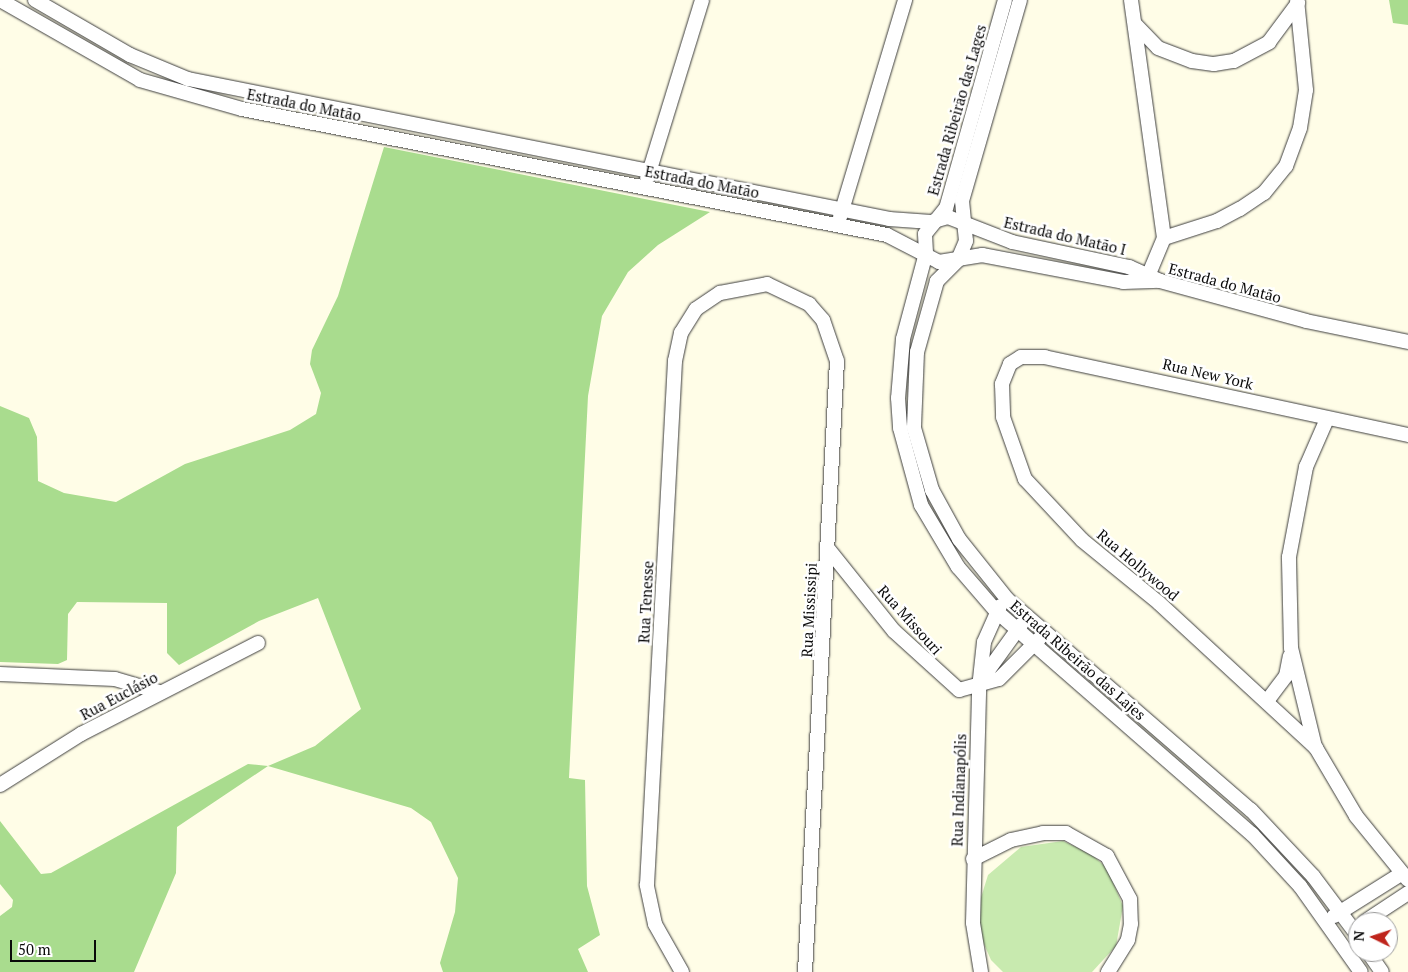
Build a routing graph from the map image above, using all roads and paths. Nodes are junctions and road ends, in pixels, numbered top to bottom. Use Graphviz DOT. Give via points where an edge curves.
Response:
graph roads {
  1 [pos="0,0"];
  2 [pos="35,0"];
  3 [pos="702,0"];
  4 [pos="905,0"];
  5 [pos="1005,0"];
  6 [pos="1020,0"];
  7 [pos="1131,0"];
  8 [pos="1297,1"];
  9 [pos="1134,22"];
  10 [pos="650,170"];
  11 [pos="645,186"];
  12 [pos="842,209"];
  13 [pos="931,222"];
  14 [pos="962,224"];
  15 [pos="837,226"];
  16 [pos="1164,238"];
  17 [pos="926,253"];
  18 [pos="958,260"];
  19 [pos="1146,278"];
  20 [pos="1160,281"];
  21 [pos="767,284"];
  22 [pos="1408,342"];
  23 [pos="1005,372"];
  24 [pos="1327,419"];
  25 [pos="1408,435"];
  26 [pos="829,550"];
  27 [pos="1007,599"];
  28 [pos="996,611"];
  29 [pos="1028,617"];
  30 [pos="1016,632"];
  31 [pos="1044,632"];
  32 [pos="258,643"];
  33 [pos="1033,646"];
  34 [pos="1291,648"];
  35 [pos="0,674"];
  36 [pos="980,684"];
  37 [pos="159,692"];
  38 [pos="1267,701"];
  39 [pos="1316,748"];
  40 [pos="0,785"];
  41 [pos="973,859"];
  42 [pos="1405,877"];
  43 [pos="1408,893"];
  44 [pos="1340,911"];
  45 [pos="1381,912"];
  46 [pos="1348,919"];
  47 [pos="1327,922"];
  48 [pos="1348,934"];
  49 [pos="1340,939"];
  50 [pos="682,972"];
  51 [pos="805,972"];
  52 [pos="981,972"];
  53 [pos="1108,972"];
  54 [pos="1361,972"];
  1 -- 11 [label="street, Estrada do Matão" via="91,55 178,93 242,109"];
  2 -- 10 [label="street, Estrada do Matão" via="130,55 188,79"];
  3 -- 10 [label="street"];
  4 -- 12 [label="street"];
  5 -- 13 [label="street, Estrada Ribeirão das Lages" via="946,208"];
  6 -- 14 [label="street" via="968,178"];
  7 -- 9 [label="street"];
  8 -- 9 [label="street" via="1269,42 1234,60 1214,64 1192,62 1158,48"];
  8 -- 16 [label="street" via="1306,90 1300,128 1286,166 1264,192 1240,209 1217,222"];
  9 -- 16 [label="street"];
  10 -- 11 [label="street"];
  10 -- 12 [label="street, Estrada do Matão"];
  11 -- 15 [label="street, Estrada do Matão"];
  12 -- 13 [label="street, Estrada do Matão"];
  12 -- 15 [label="street"];
  13 -- 14 [label="street" via="948,217"];
  13 -- 17 [label="street" via="926,234"];
  14 -- 18 [label="street" via="966,241"];
  14 -- 19 [label="street, Estrada do Matão I" via="1012,242"];
  15 -- 17 [label="street, Estrada do Matão" via="899,238"];
  16 -- 19 [label="street"];
  17 -- 18 [label="street, Estrada do Matão" via="939,262"];
  17 -- 28 [label="street, Estrada Ribeirão das Lajes" via="901,355 898,398 904,453 921,505 943,546"];
  18 -- 19 [label="street, Estrada do Matão" via="969,255 998,257"];
  18 -- 27 [label="street, Estrada Ribeirão das Lajes" via="937,281 930,297 917,352 914,428 942,512 978,566"];
  19 -- 20 [label="street, Estrada do Matão I"];
  20 -- 22 [label="street, Estrada do Matão" via="1306,321"];
  21 -- 26 [label="street, Rua Mississipi" via="809,304 833,340 837,361"];
  21 -- 50 [label="street, Rua Tenesse" via="720,293 696,309 682,332 675,360 647,885 655,924"];
  23 -- 24 [label="street, Rua New York" via="1022,357 1045,357"];
  23 -- 38 [label="street, Rua Hollywood" via="1003,417 1025,479 1082,540"];
  24 -- 25 [label="street, Rua New York"];
  24 -- 34 [label="street, Rua Hollywood" via="1306,468 1289,557"];
  26 -- 36 [label="street, Rua Missouri" via="894,631 943,680 959,690"];
  26 -- 51 [label="street, Rua Mississipi"];
  27 -- 28 [label="street"];
  27 -- 29 [label="street, Estrada Ribeirão das Lajes"];
  28 -- 30 [label="street, Estrada Ribeirão das Lajes"];
  28 -- 36 [label="street, Rua Indianapólis" via="984,642"];
  29 -- 30 [label="street"];
  29 -- 31 [label="street, Estrada Ribeirão das Lajes"];
  30 -- 33 [label="street, Estrada Ribeirão das Lajes"];
  30 -- 36 [label="street"];
  31 -- 33 [label="street"];
  31 -- 44 [label="street, Estrada Ribeirão das Lajes" via="1251,810"];
  32 -- 37 [label="street, Rua Euclásio"];
  33 -- 36 [label="street" via="999,679"];
  33 -- 47 [label="street, Estrada Ribeirão das Lajes" via="1252,834 1296,880"];
  34 -- 38 [label="street" via="1286,676"];
  34 -- 39 [label="street, Rua Hollywood"];
  35 -- 37 [label="street" via="115,679"];
  36 -- 41 [label="street, Rua Indianapólis"];
  37 -- 40 [label="street, Rua Euclásio"];
  38 -- 39 [label="street, Rua Hollywood"];
  39 -- 42 [label="street, Rua Hollywood" via="1356,816"];
  41 -- 52 [label="street, Rua Indianapólis" via="973,923"];
  41 -- 53 [label="street" via="1011,840 1043,833 1066,833 1107,856 1130,899 1131,924 1128,940"];
  42 -- 44 [label="street"];
  43 -- 45 [label="street"];
  44 -- 46 [label="street, Estrada Ribeirão das Lajes"];
  44 -- 47 [label="street"];
  47 -- 49 [label="street, Estrada Ribeirão das Lajes"];
  48 -- 49 [label="street"];
  49 -- 54 [label="street, Estrada Ribeirão das Lajes"];
}
